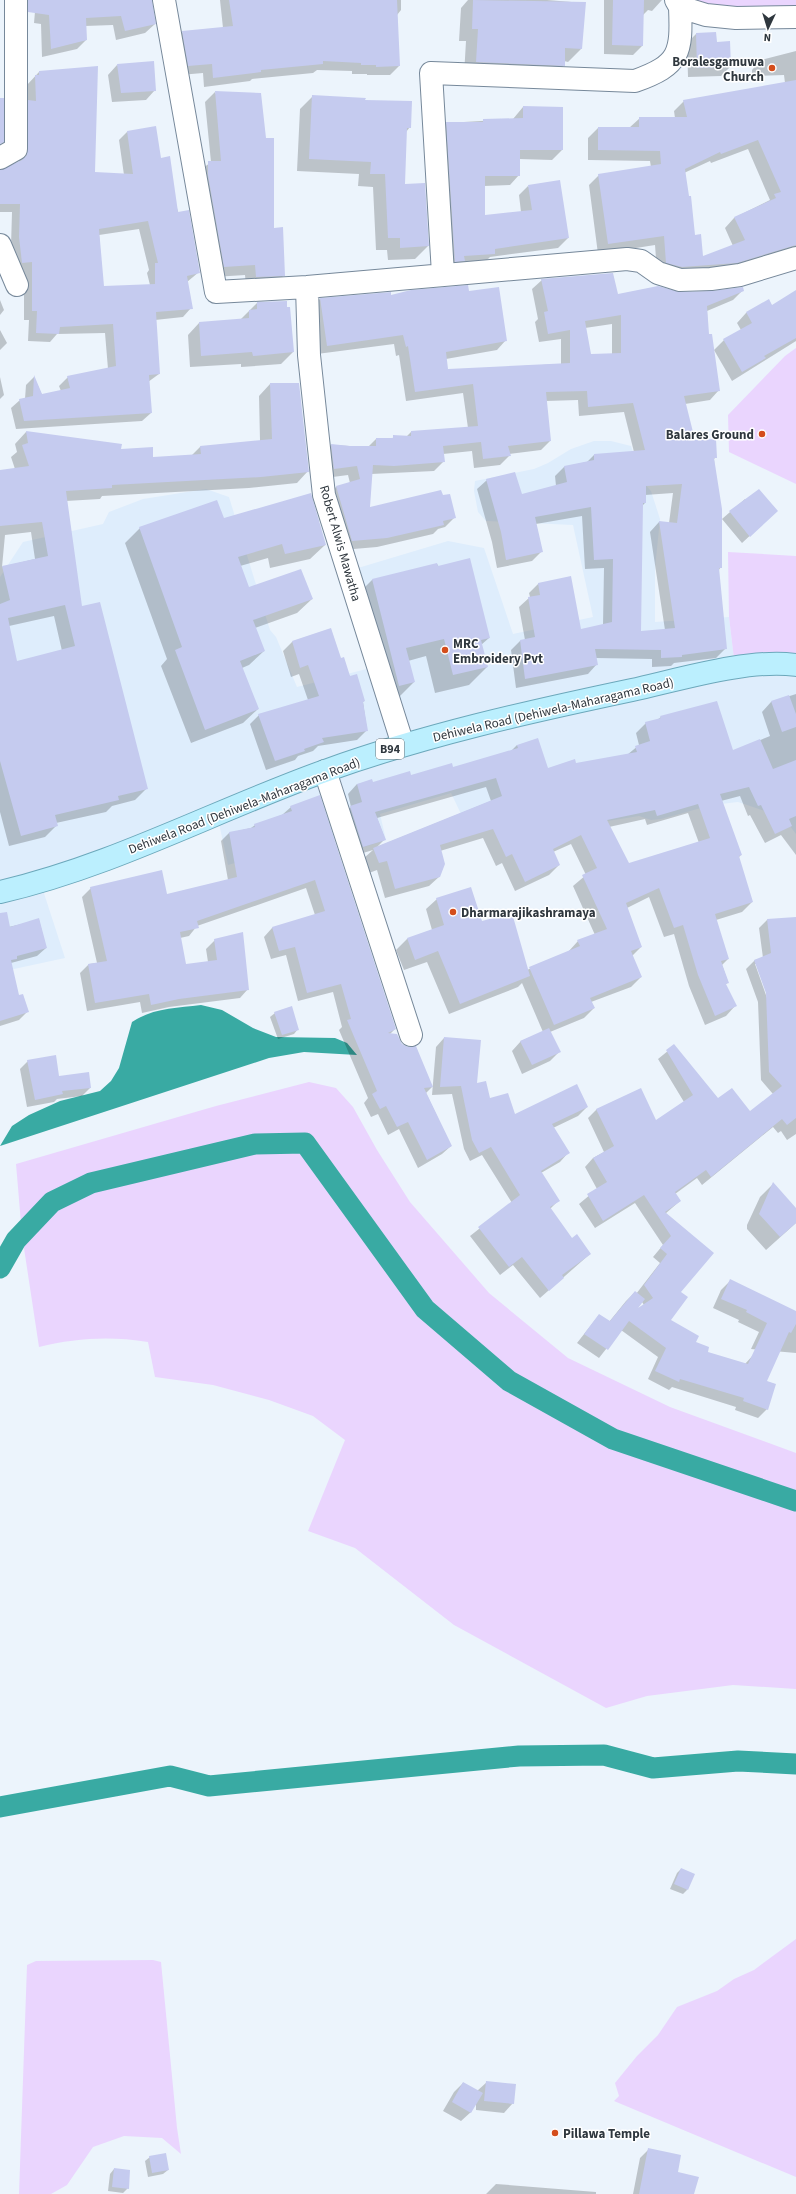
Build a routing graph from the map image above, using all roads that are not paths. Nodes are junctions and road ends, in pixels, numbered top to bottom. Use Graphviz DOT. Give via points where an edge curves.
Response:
graph roads {
  1 [pos="16,0"];
  2 [pos="164,0"];
  3 [pos="678,3"];
  4 [pos="796,17"];
  5 [pos="0,158"];
  6 [pos="0,245"];
  7 [pos="796,258"];
  8 [pos="443,274"];
  9 [pos="17,284"];
  10 [pos="307,287"];
  11 [pos="796,666"];
  12 [pos="403,745"];
  13 [pos="325,771"];
  14 [pos="0,892"];
  15 [pos="410,1035"];
  1 -- 5 [label="street" via="16,149"];
  2 -- 10 [label="street" via="216,292"];
  3 -- 4 [label="street" via="706,15 736,18"];
  3 -- 8 [label="street" via="681,31 676,58 656,73 635,81 431,73"];
  6 -- 9 [label="street"];
  7 -- 8 [label="street" via="740,275 711,280 680,280 658,273 641,261 626,259"];
  8 -- 10 [label="street"];
  10 -- 12 [label="street, Robert Alwis Mawatha" via="309,355 324,495"];
  11 -- 12 [label="main road, Dehiwela Road (Dehiwela-Maharagama Road) / B94" via="778,663 687,677 476,725"];
  12 -- 13 [label="main road, Dehiwela Road (Dehiwela-Maharagama Road) / B94"];
  13 -- 14 [label="main road, Dehiwela Road (Dehiwela-Maharagama Road) / B94" via="76,871"];
  13 -- 15 [label="street"];
}
